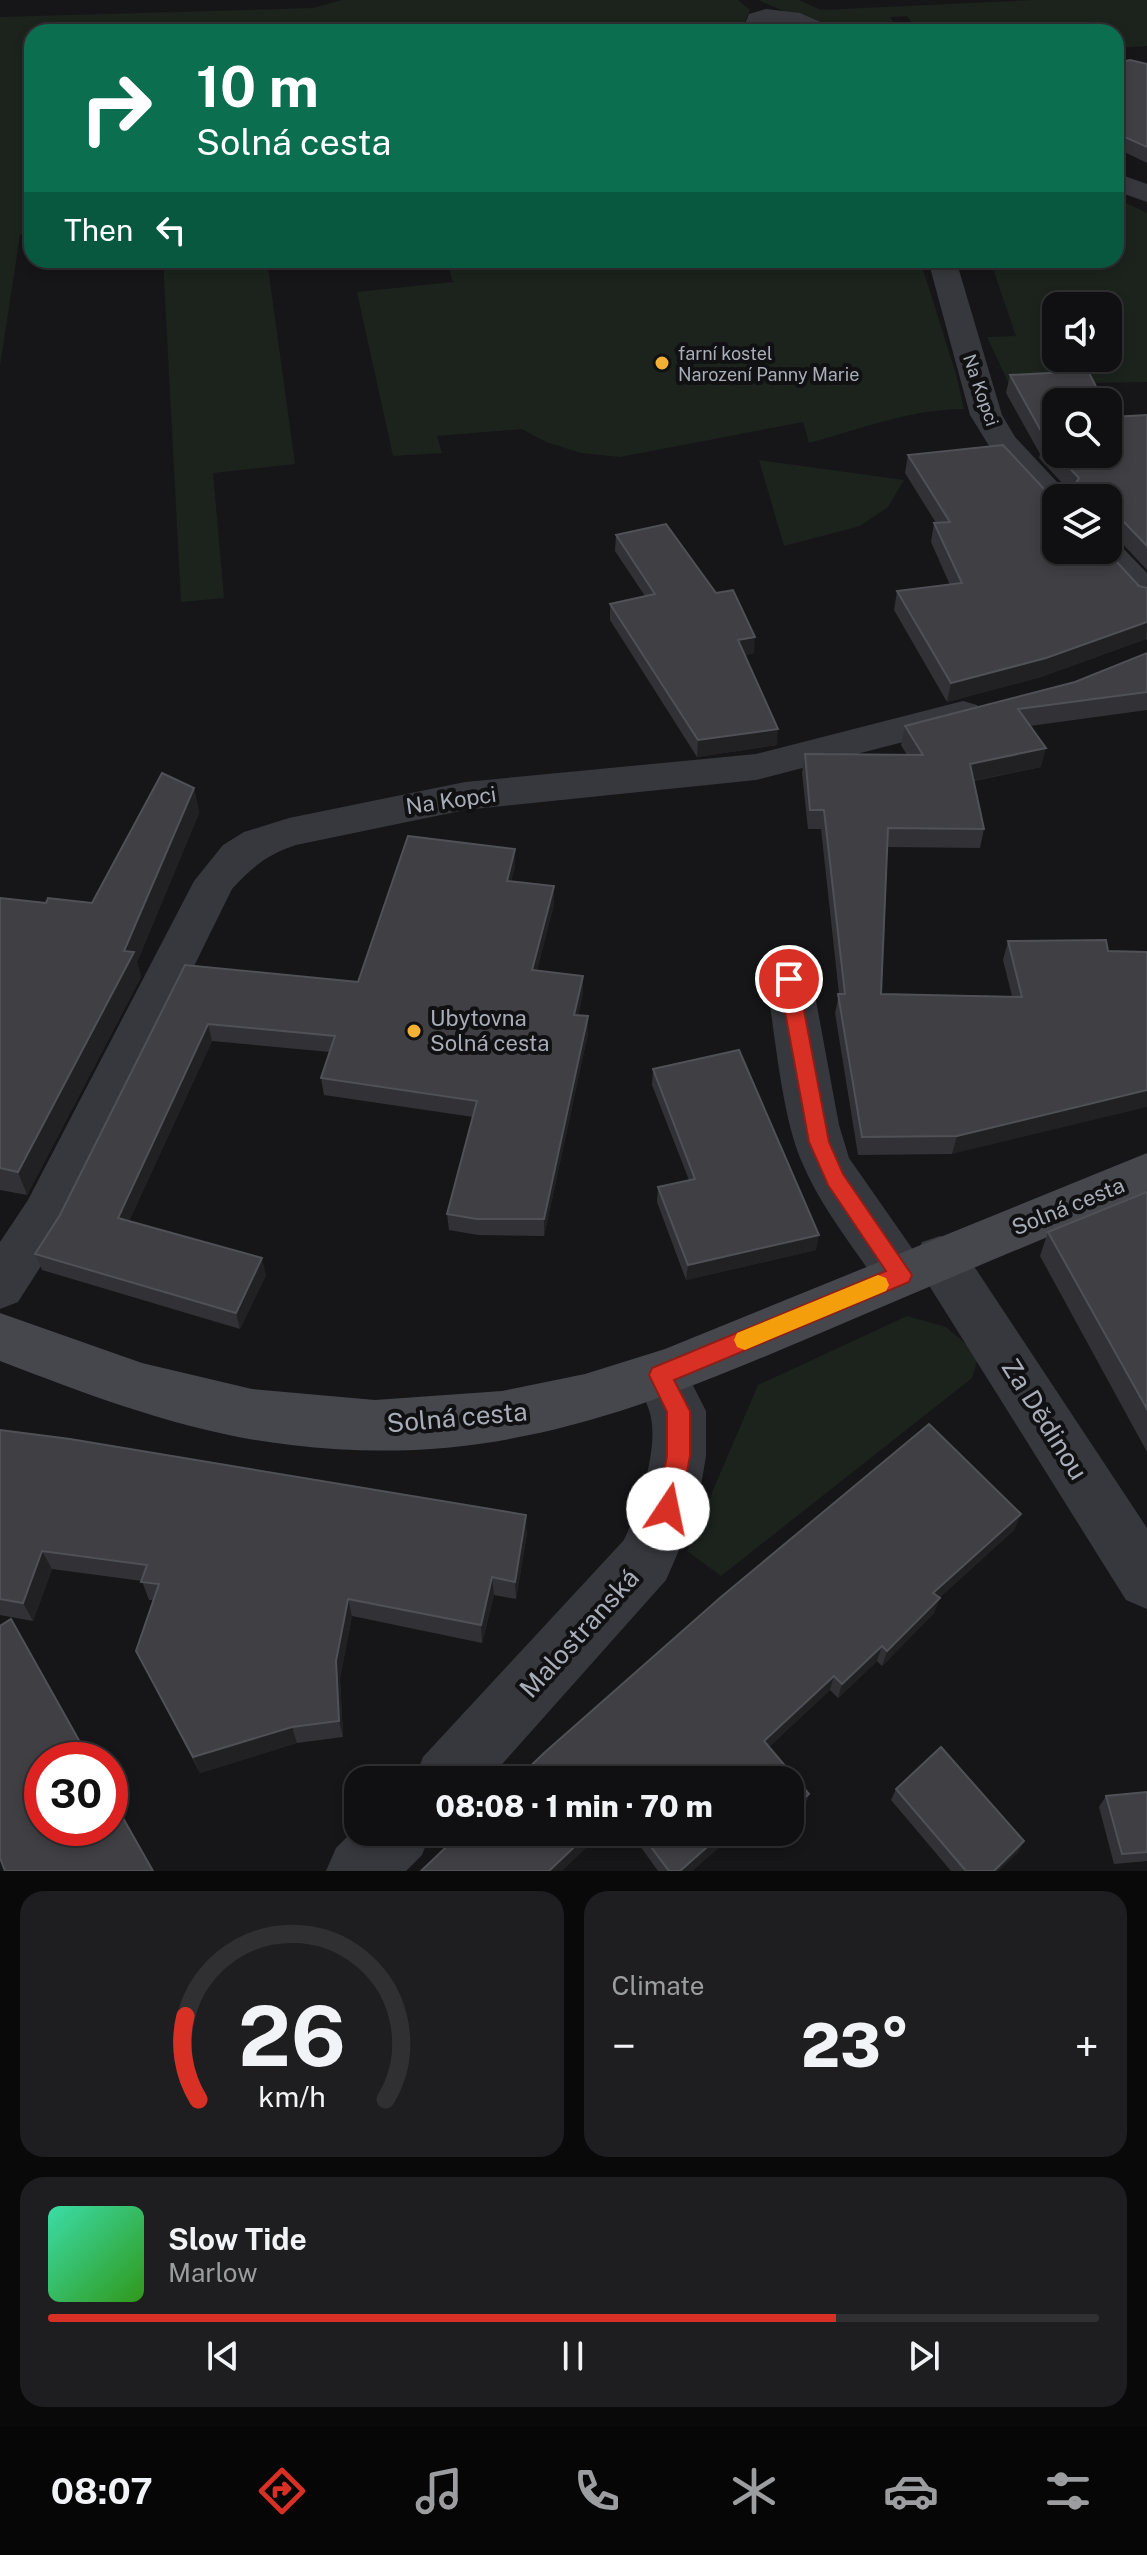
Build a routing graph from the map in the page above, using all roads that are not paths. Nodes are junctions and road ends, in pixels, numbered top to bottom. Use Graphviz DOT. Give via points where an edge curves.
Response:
graph roads {
  1 [pos="769,23"];
  2 [pos="807,24"];
  3 [pos="1124,184"];
  4 [pos="1147,194"];
  5 [pos="944,268"];
  6 [pos="1042,485"];
  7 [pos="1119,564"];
  8 [pos="1147,594"];
  9 [pos="999,705"];
  10 [pos="789,979"];
  11 [pos="1147,1173"];
  12 [pos="921,1267"];
  13 [pos="0,1286"];
  14 [pos="0,1337"];
  15 [pos="660,1375"];
  16 [pos="1147,1580"];
  17 [pos="459,1766"];
  18 [pos="385,1846"];
  19 [pos="359,1871"];
  1 -- 2 [label="street" via="797,19"];
  3 -- 4 [label="street"];
  5 -- 6 [label="street, Na Kopci" via="986,415 1002,442"];
  7 -- 8 [label="street"];
  9 -- 13 [label="street, Na Kopci" via="756,767 430,800 259,842 238,855 215,881 46,1215"];
  10 -- 12 [label="street" via="819,1142 835,1179"];
  11 -- 12 [label="street, Solná cesta"];
  12 -- 15 [label="street, Solná cesta"];
  12 -- 16 [label="street, Za Dědinou"];
  14 -- 15 [label="street, Solná cesta" via="168,1396 240,1413 352,1424 518,1414"];
  15 -- 17 [label="street, Malostranská" via="678,1411 678,1456 668,1509 645,1560"];
  18 -- 19 [label="street"];
}
